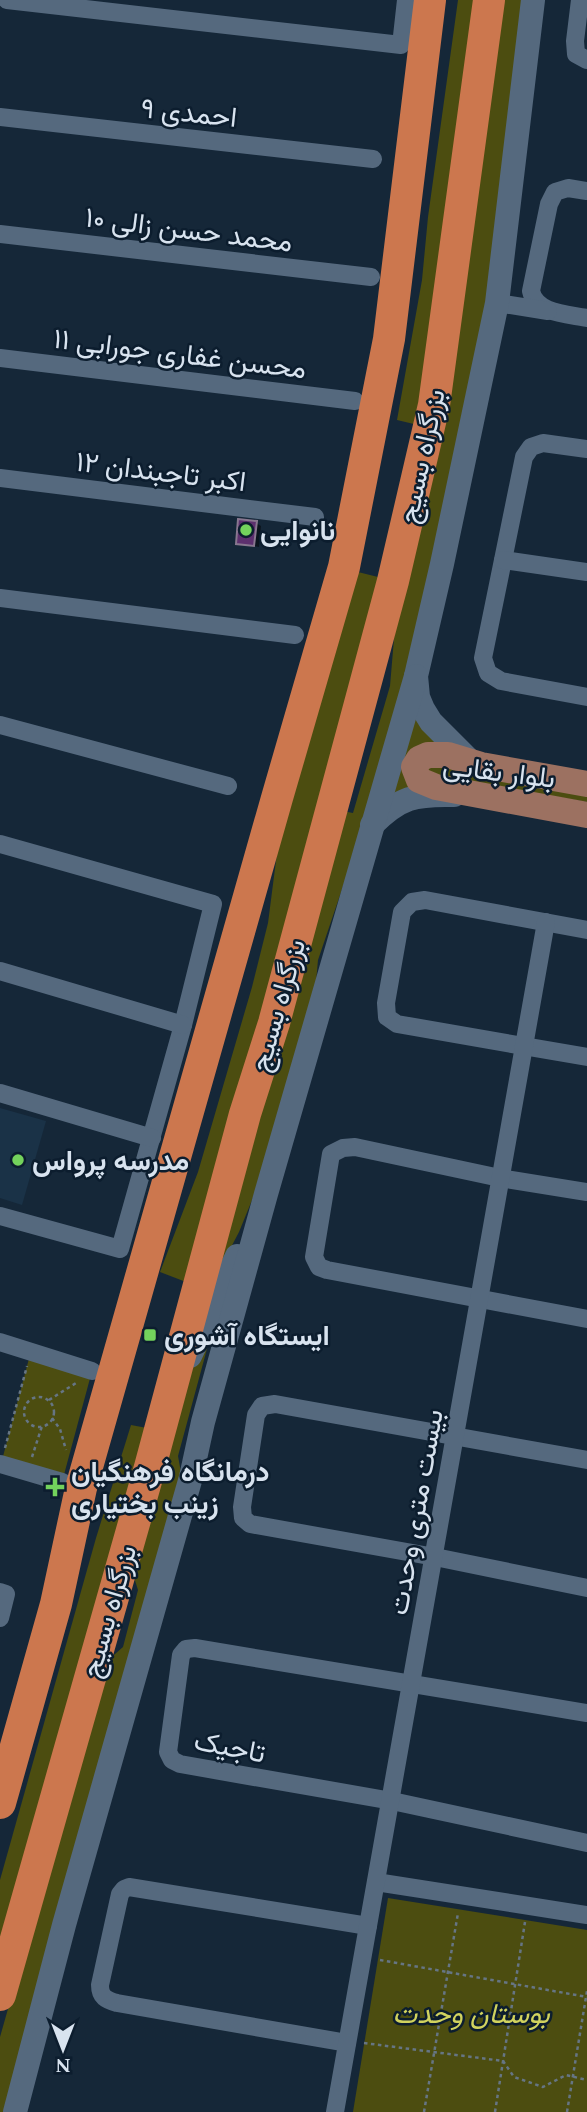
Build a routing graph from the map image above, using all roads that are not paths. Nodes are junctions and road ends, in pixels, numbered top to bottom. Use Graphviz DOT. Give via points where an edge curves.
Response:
graph roads {
  1 [pos="7,0"];
  2 [pos="406,0"];
  3 [pos="430,0"];
  4 [pos="489,0"];
  5 [pos="533,0"];
  6 [pos="580,0"];
  7 [pos="587,60"];
  8 [pos="0,117"];
  9 [pos="373,159"];
  10 [pos="587,191"];
  11 [pos="0,234"];
  12 [pos="371,276"];
  13 [pos="497,303"];
  14 [pos="552,312"];
  15 [pos="587,318"];
  16 [pos="0,358"];
  17 [pos="355,401"];
  18 [pos="587,449"];
  19 [pos="0,478"];
  20 [pos="316,517"];
  21 [pos="503,560"];
  22 [pos="587,572"];
  23 [pos="0,598"];
  24 [pos="295,635"];
  25 [pos="417,668"];
  26 [pos="587,697"];
  27 [pos="0,725"];
  28 [pos="469,760"];
  29 [pos="587,784"];
  30 [pos="228,786"];
  31 [pos="474,795"];
  32 [pos="587,815"];
  33 [pos="371,826"];
  34 [pos="0,844"];
  35 [pos="546,922"];
  36 [pos="587,930"];
  37 [pos="0,971"];
  38 [pos="175,1023"];
  39 [pos="524,1045"];
  40 [pos="587,1057"];
  41 [pos="0,1093"];
  42 [pos="152,1138"];
  43 [pos="500,1178"];
  44 [pos="587,1192"];
  45 [pos="266,1194"];
  46 [pos="0,1216"];
  47 [pos="479,1299"];
  48 [pos="587,1320"];
  49 [pos="0,1342"];
  50 [pos="92,1371"];
  51 [pos="164,1410"];
  52 [pos="455,1436"];
  53 [pos="587,1460"];
  54 [pos="0,1464"];
  55 [pos="62,1482"];
  56 [pos="435,1557"];
  57 [pos="587,1588"];
  58 [pos="3,1593"];
  59 [pos="0,1618"];
  60 [pos="411,1683"];
  61 [pos="587,1713"];
  62 [pos="392,1801"];
  63 [pos="0,1803"];
  64 [pos="587,1843"];
  65 [pos="376,1882"];
  66 [pos="587,1915"];
  67 [pos="368,1926"];
  68 [pos="0,1995"];
  69 [pos="356,2043"];
  70 [pos="15,2112"];
  71 [pos="335,2112"];
  1 -- 2 [label="street" via="395,45"];
  3 -- 63 [label="highway, بزرگراه بسیج" via="388,339 344,567 85,1475 56,1604"];
  4 -- 51 [label="highway, بزرگراه بسیج" via="434,405 393,581"];
  5 -- 13 [label="main road"];
  6 -- 7 [label="street" via="576,54"];
  8 -- 9 [label="street, احمدی ۹"];
  10 -- 14 [label="street" via="568,188 555,192 550,204 531,291 537,303"];
  11 -- 12 [label="street, محمد حسن زالی ۱۰"];
  13 -- 14 [label="street"];
  13 -- 25 [label="main road"];
  14 -- 15 [label="street"];
  16 -- 17 [label="street, محسن غفاری جورابی ۱۱"];
  18 -- 21 [label="street" via="542,443 531,447 524,457"];
  19 -- 20 [label="street, اکبر تاجبندان ۱۲"];
  21 -- 22 [label="street"];
  21 -- 26 [label="street" via="483,659 488,674 501,681"];
  23 -- 24 [label="street"];
  25 -- 28 [label="main road, بلوار بقایی" via="423,709"];
  25 -- 33 [label="main road"];
  27 -- 30 [label="street"];
  28 -- 29 [label="main road, بلوار بقایی"];
  28 -- 31 [label="main road" via="428,755 414,767 419,780 427,784"];
  31 -- 32 [label="main road, بلوار بقایی"];
  31 -- 33 [label="main road, بلوار بقایی" via="410,797 390,807"];
  33 -- 45 [label="main road"];
  34 -- 38 [label="street" via="213,904"];
  35 -- 36 [label="street"];
  35 -- 39 [label="street, بیست متری وحدت"];
  35 -- 39 [label="street" via="425,900 412,902 402,912 387,1017 397,1024"];
  37 -- 38 [label="street"];
  38 -- 42 [label="street"];
  39 -- 40 [label="street"];
  39 -- 43 [label="street, بیست متری وحدت"];
  41 -- 42 [label="street"];
  42 -- 46 [label="street" via="120,1250"];
  43 -- 44 [label="street"];
  43 -- 47 [label="street, بیست متری وحدت"];
  43 -- 47 [label="street" via="355,1147 331,1154 314,1257 319,1267"];
  45 -- 51 [label="main road"];
  45 -- 70 [label="main road"];
  47 -- 48 [label="street"];
  47 -- 52 [label="street, بیست متری وحدت"];
  49 -- 50 [label="street"];
  51 -- 68 [label="highway, بزرگراه بسیج"];
  52 -- 53 [label="street"];
  52 -- 56 [label="street, بیست متری وحدت"];
  52 -- 56 [label="street" via="275,1404 262,1406 256,1415 242,1507 243,1518 250,1524"];
  54 -- 55 [label="street"];
  56 -- 57 [label="street"];
  56 -- 60 [label="street, بیست متری وحدت"];
  58 -- 59 [label="street"];
  60 -- 61 [label="street"];
  60 -- 62 [label="street, بیست متری وحدت"];
  60 -- 62 [label="street, تاجیک" via="195,1648 181,1655 168,1752 172,1760"];
  62 -- 64 [label="street"];
  62 -- 65 [label="street, بیست متری وحدت"];
  65 -- 66 [label="street"];
  65 -- 67 [label="street, بیست متری وحدت"];
  67 -- 69 [label="street, بیست متری وحدت"];
  67 -- 69 [label="street" via="150,1889 124,1889 100,1985 106,2000 117,2003"];
  69 -- 71 [label="street, بیست متری وحدت"];
}
